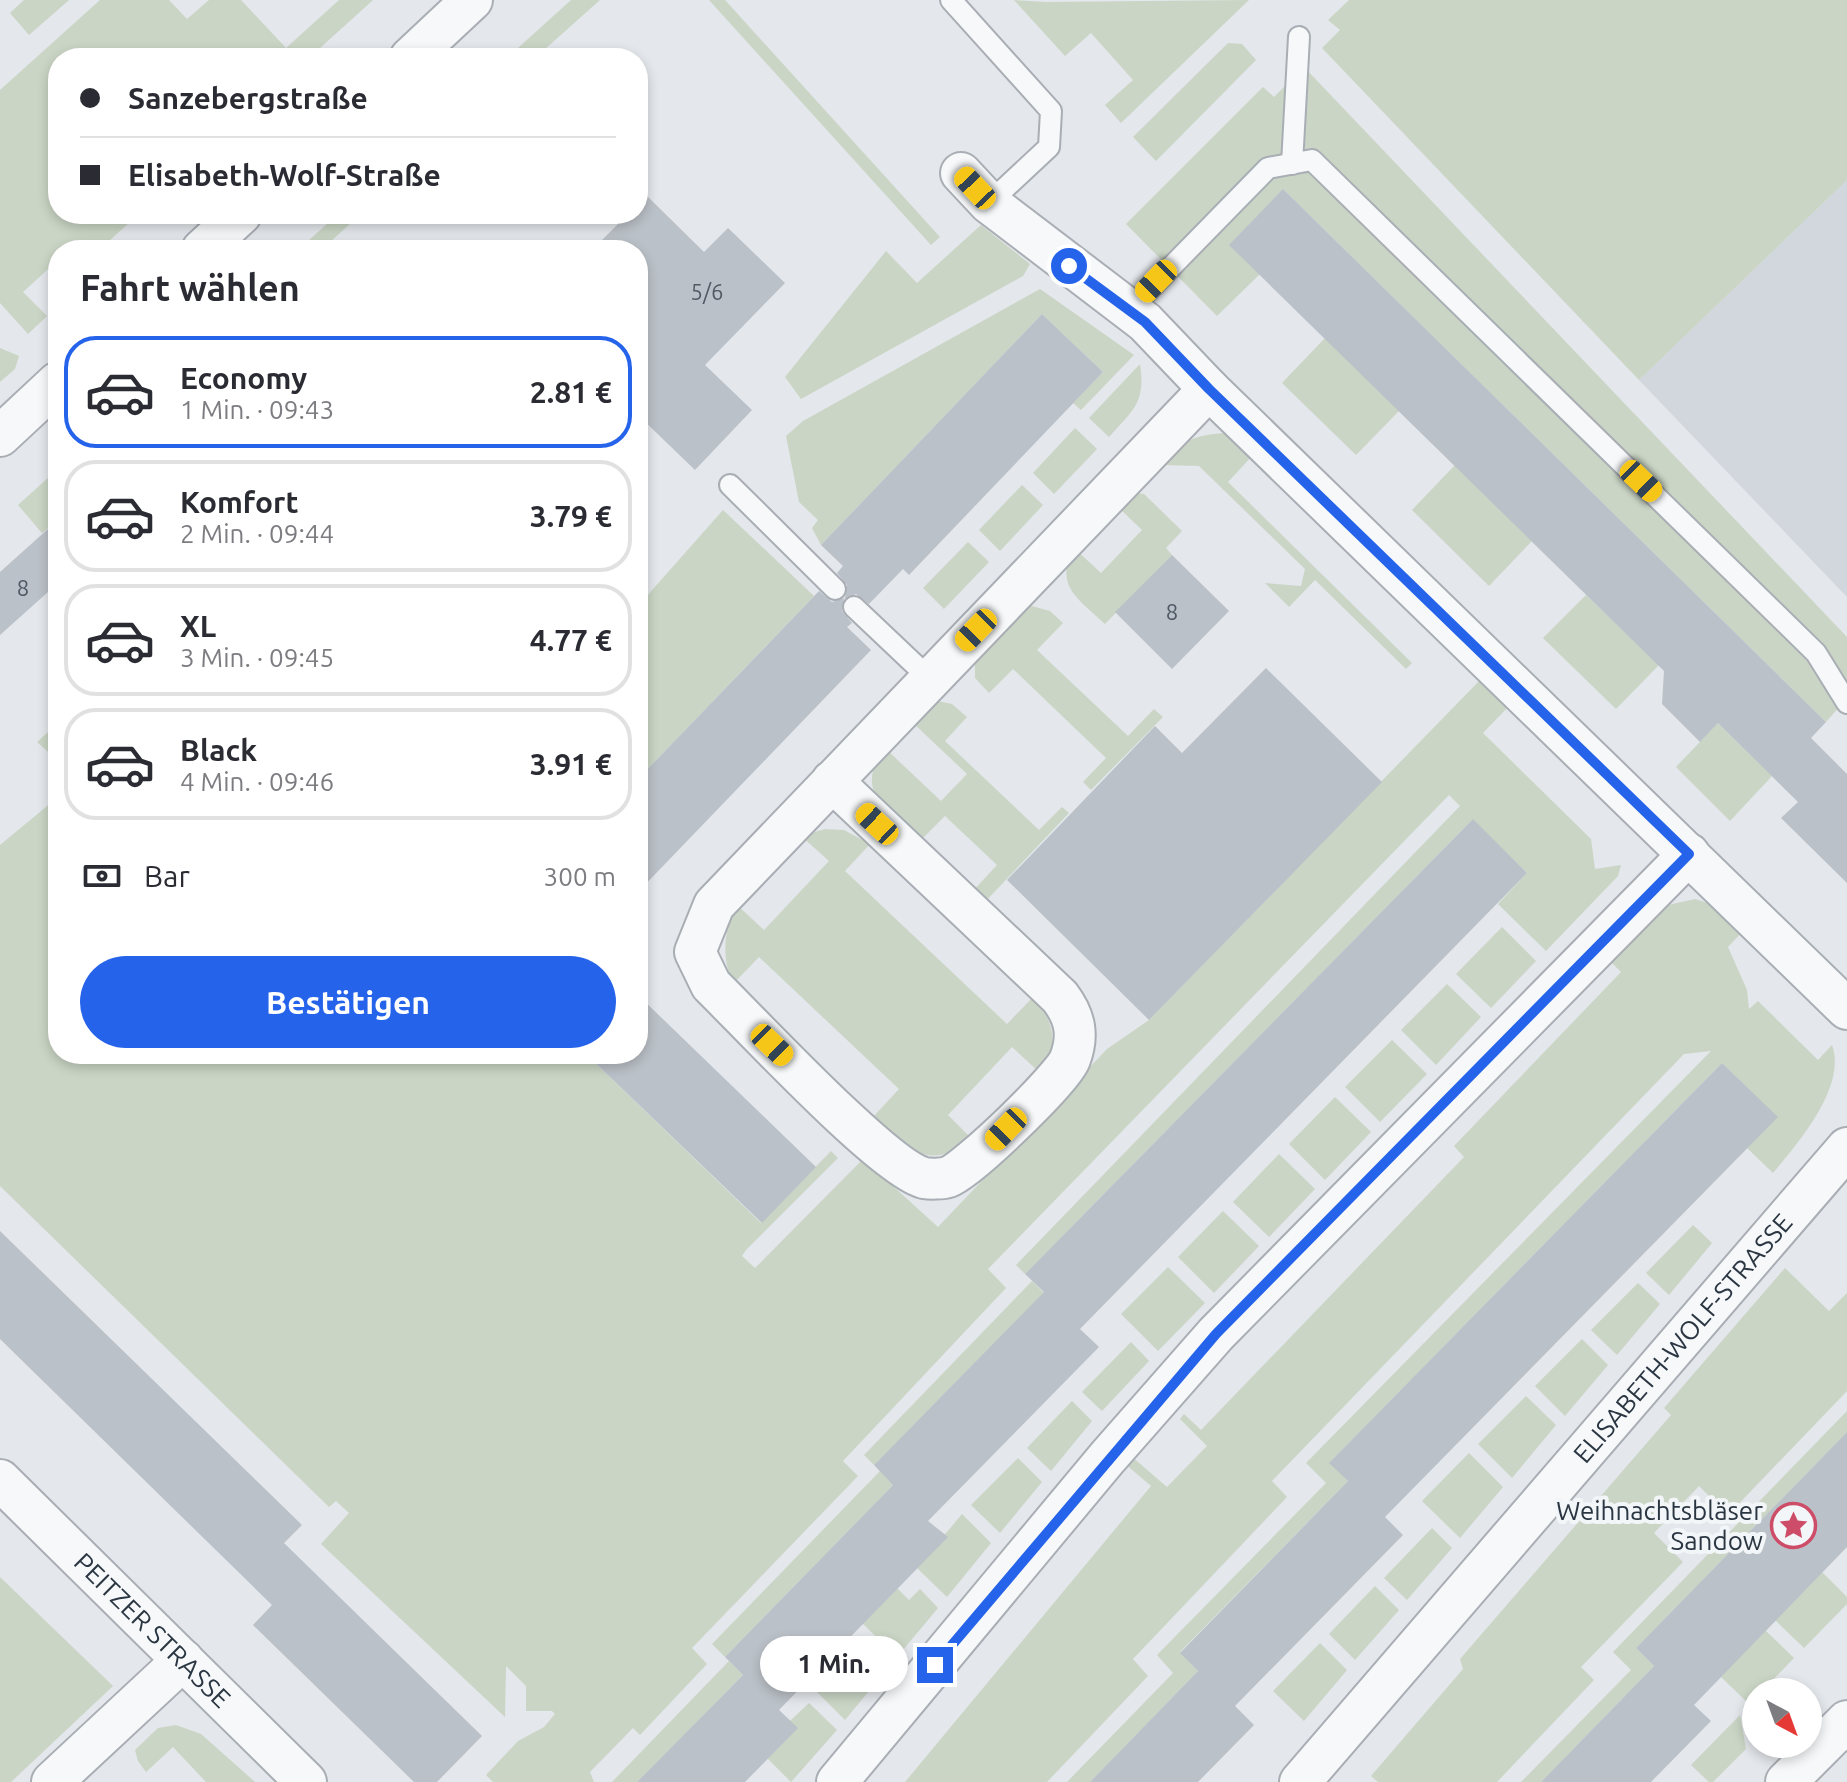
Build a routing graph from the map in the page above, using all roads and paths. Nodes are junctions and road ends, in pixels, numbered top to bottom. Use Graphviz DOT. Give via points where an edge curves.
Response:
graph roads {
  1 [pos="472,0"];
  2 [pos="951,0"];
  3 [pos="1299,37"];
  4 [pos="421,48"];
  5 [pos="1292,164"];
  6 [pos="961,173"];
  7 [pos="989,203"];
  8 [pos="230,224"];
  9 [pos="213,240"];
  10 [pos="1129,310"];
  11 [pos="1209,389"];
  12 [pos="48,391"];
  13 [pos="0,436"];
  14 [pos="730,485"];
  15 [pos="835,589"];
  16 [pos="854,607"];
  17 [pos="929,678"];
  18 [pos="1847,703"];
  19 [pos="832,781"];
  20 [pos="1689,854"];
  21 [pos="1847,1009"];
  22 [pos="1847,1148"];
  23 [pos="0,1480"];
  24 [pos="183,1660"];
  25 [pos="1847,1721"];
  26 [pos="52,1782"];
  27 [pos="306,1782"];
  28 [pos="837,1782"];
  29 [pos="1300,1782"];
  30 [pos="1786,1782"];
  1 -- 4 [label="street"];
  2 -- 7 [label="lane" via="1051,111 1049,147"];
  3 -- 5 [label="lane"];
  5 -- 10 [label="lane" via="1268,168"];
  5 -- 18 [label="lane" via="1312,160 1816,653"];
  6 -- 7 [label="street"];
  7 -- 10 [label="street"];
  8 -- 9 [label="street"];
  10 -- 11 [label="street"];
  11 -- 17 [label="street"];
  11 -- 20 [label="street"];
  12 -- 13 [label="street"];
  14 -- 15 [label="lane"];
  16 -- 17 [label="lane"];
  17 -- 19 [label="street"];
  19 -- 19 [label="street" via="714,905 695,952 711,985 899,1165 924,1178 946,1178 974,1162 1069,1063 1076,1037 1071,1012"];
  20 -- 21 [label="street"];
  20 -- 28 [label="street" via="1216,1334"];
  22 -- 29 [label="street, ELISABETH-WOLF-STRASSE"];
  23 -- 24 [label="street, PEITZER STRASSE"];
  24 -- 26 [label="street"];
  24 -- 27 [label="street, PEITZER STRASSE"];
  25 -- 30 [label="street"];
}
